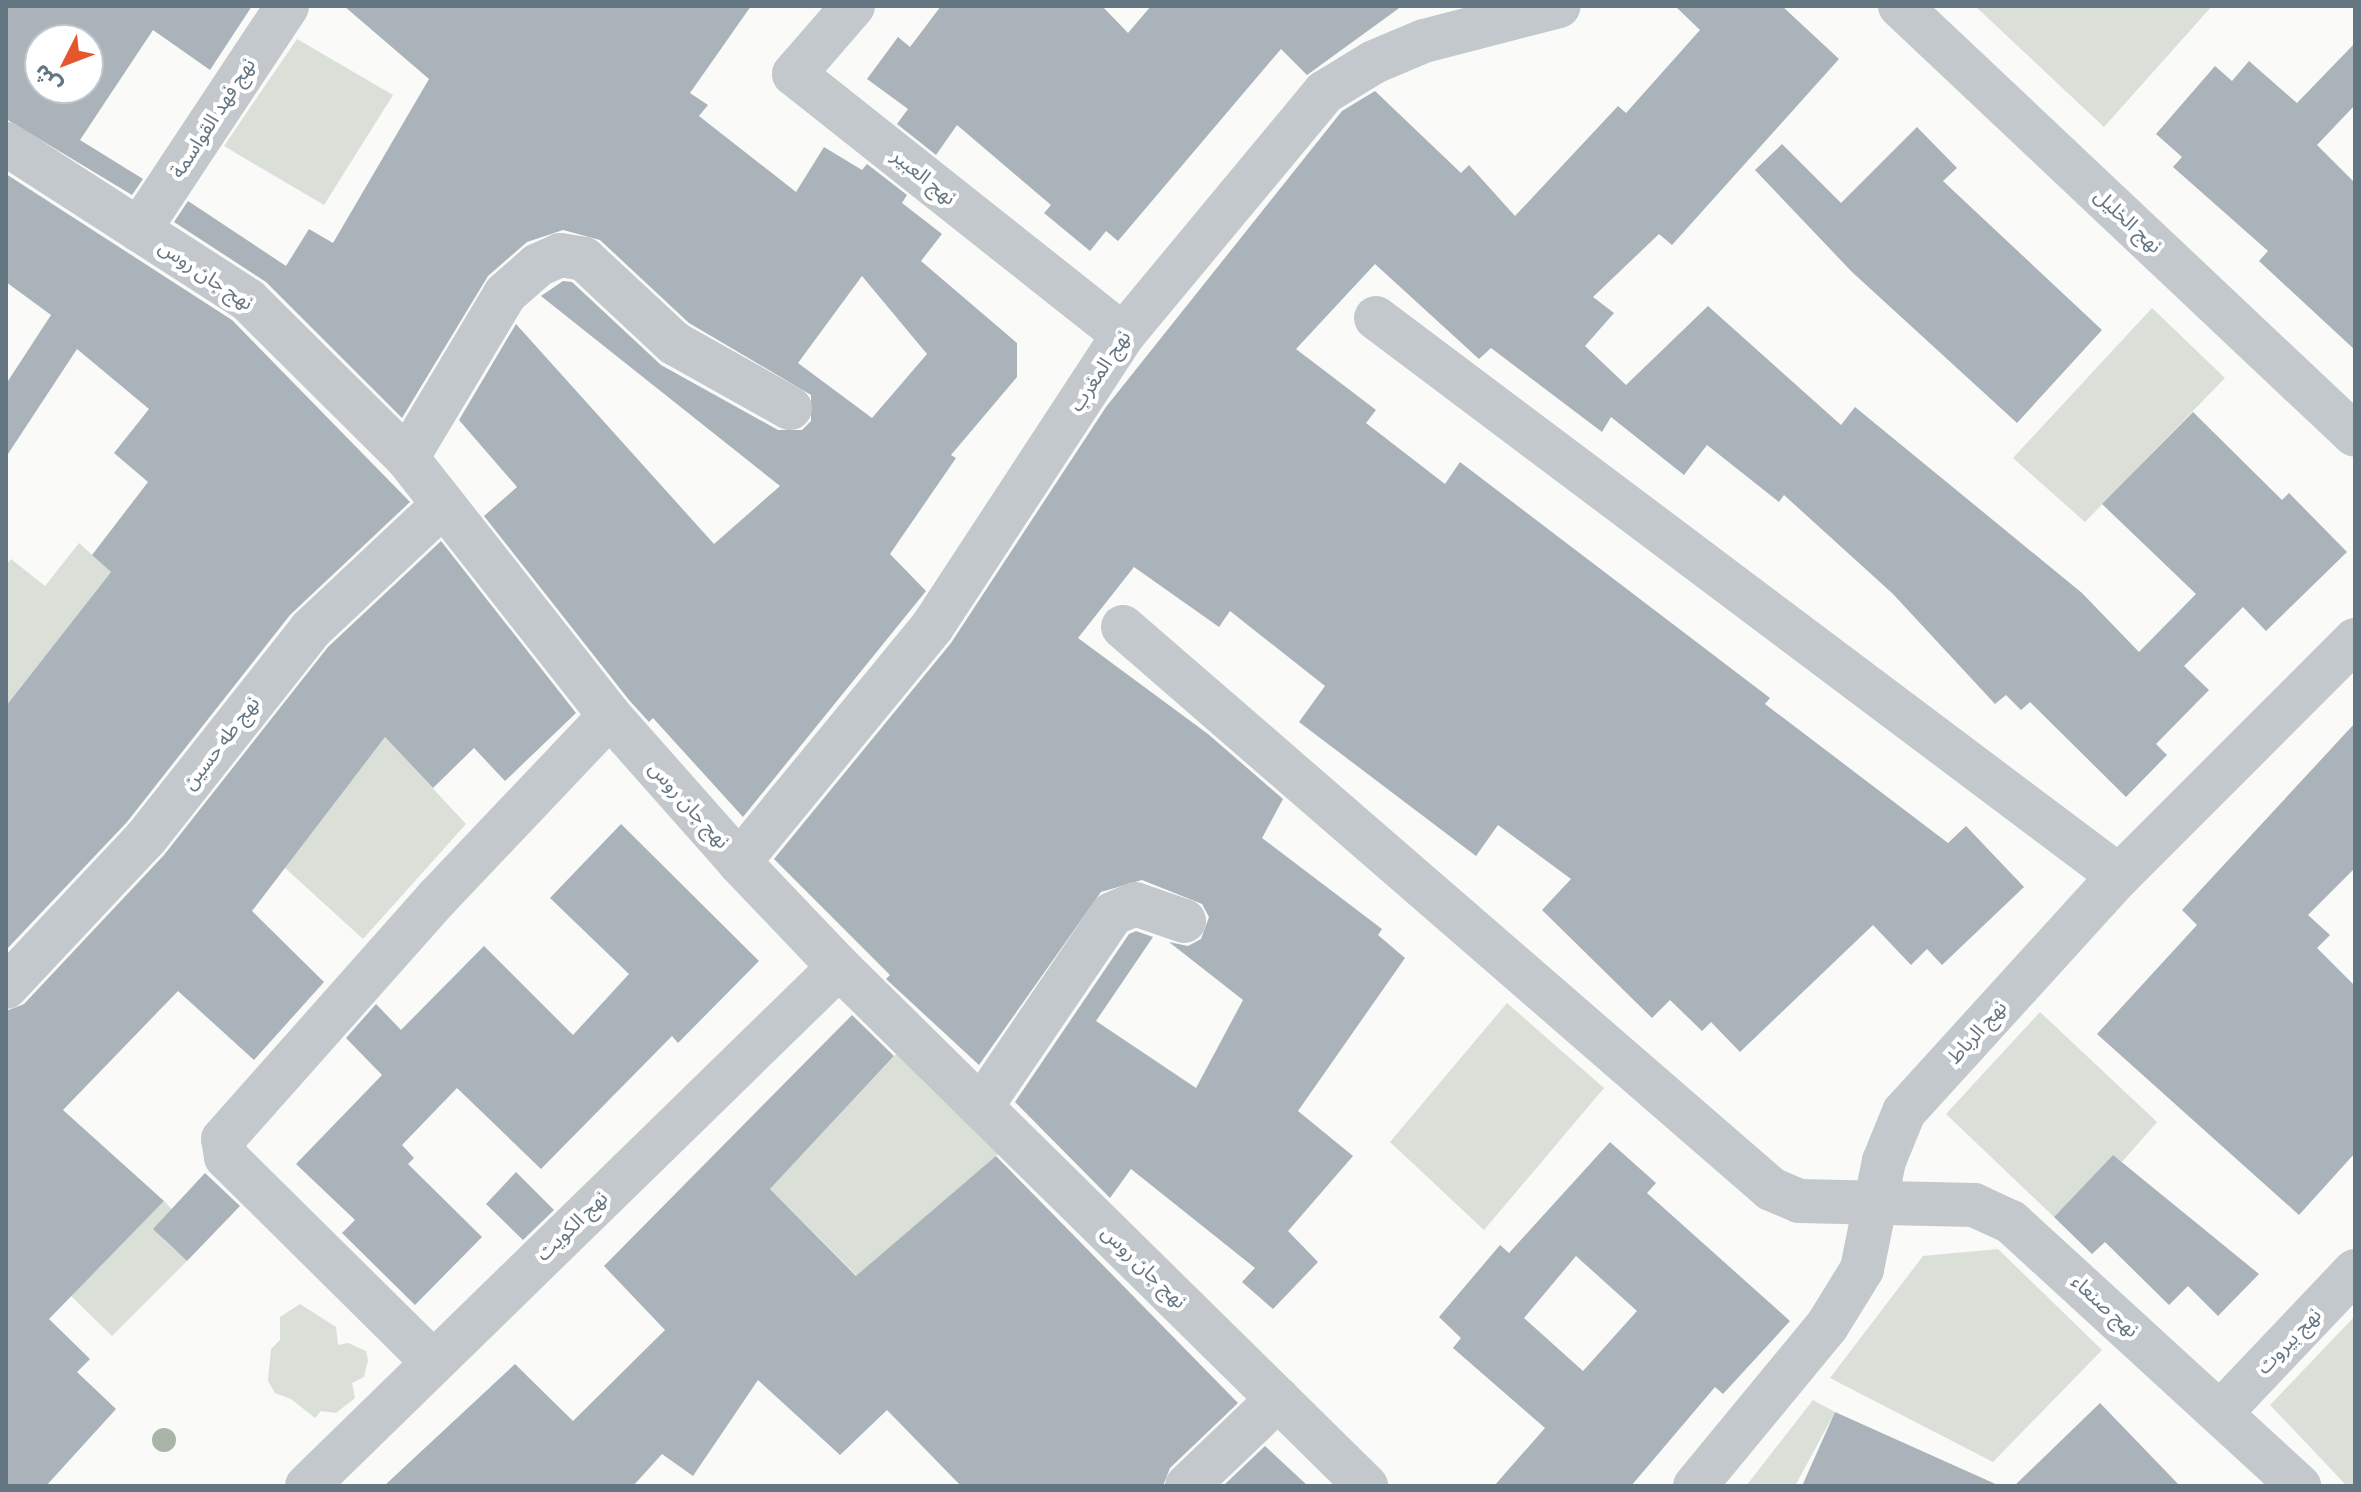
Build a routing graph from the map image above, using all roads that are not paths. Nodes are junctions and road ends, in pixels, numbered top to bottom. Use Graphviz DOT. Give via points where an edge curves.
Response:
graph roads {
  1 [pos="287,6"];
  2 [pos="853,6"];
  3 [pos="1559,6"];
  4 [pos="1900,6"];
  5 [pos="6,144"];
  6 [pos="139,230"];
  7 [pos="1376,318"];
  8 [pos="1123,335"];
  9 [pos="790,408"];
  10 [pos="2355,435"];
  11 [pos="407,458"];
  12 [pos="443,505"];
  13 [pos="1123,627"];
  14 [pos="2355,640"];
  15 [pos="610,716"];
  16 [pos="739,862"];
  17 [pos="2119,876"];
  18 [pos="1184,921"];
  19 [pos="839,967"];
  20 [pos="6,987"];
  21 [pos="981,1107"];
  22 [pos="1876,1202"];
  23 [pos="2355,1271"];
  24 [pos="433,1362"];
  25 [pos="1278,1399"];
  26 [pos="2222,1411"];
  27 [pos="332,1478"];
  28 [pos="1187,1486"];
  29 [pos="1366,1486"];
  30 [pos="1695,1486"];
  31 [pos="2299,1486"];
  1 -- 6 [label="street, نهج فهد القواسمة"];
  2 -- 8 [label="street, نهج العبير" via="794,74"];
  3 -- 8 [label="street, نهج المغرب" via="1424,41 1374,62 1325,92"];
  4 -- 10 [label="street, نهج الخليل"];
  5 -- 6 [label="street, نهج جان روس"];
  6 -- 11 [label="street, نهج جان روس" via="248,300"];
  7 -- 17 [label="street"];
  8 -- 16 [label="street, نهج المغرب" via="932,627"];
  9 -- 11 [label="street" via="674,343 584,259 560,255 538,265 505,294"];
  11 -- 12 [label="street, نهج جان روس"];
  12 -- 15 [label="street, نهج جان روس"];
  12 -- 20 [label="street, نهج طه حسين" via="310,630 146,838"];
  13 -- 22 [label="street, نهج صنعاء" via="1771,1189 1799,1201"];
  14 -- 17 [label="street, نهج الرباط"];
  15 -- 16 [label="street, نهج جان روس"];
  15 -- 24 [label="street" via="426,909 223,1139 226,1157"];
  16 -- 19 [label="street, نهج جان روس"];
  17 -- 22 [label="street, نهج الرباط" via="1904,1112 1884,1161"];
  18 -- 21 [label="street" via="1135,904 1112,914"];
  19 -- 21 [label="street, نهج جان روس"];
  19 -- 24 [label="street, نهج الكويت"];
  21 -- 25 [label="street, نهج جان روس"];
  22 -- 26 [label="street, نهج صنعاء" via="1974,1205 2011,1222"];
  22 -- 30 [label="street, نهج الرباط" via="1862,1269 1827,1326"];
  23 -- 26 [label="street, نهج بيروت"];
  24 -- 27 [label="street, نهج الكويت"];
  25 -- 28 [label="street"];
  25 -- 29 [label="street, نهج جان روس"];
  26 -- 31 [label="street, نهج صنعاء"];
}
